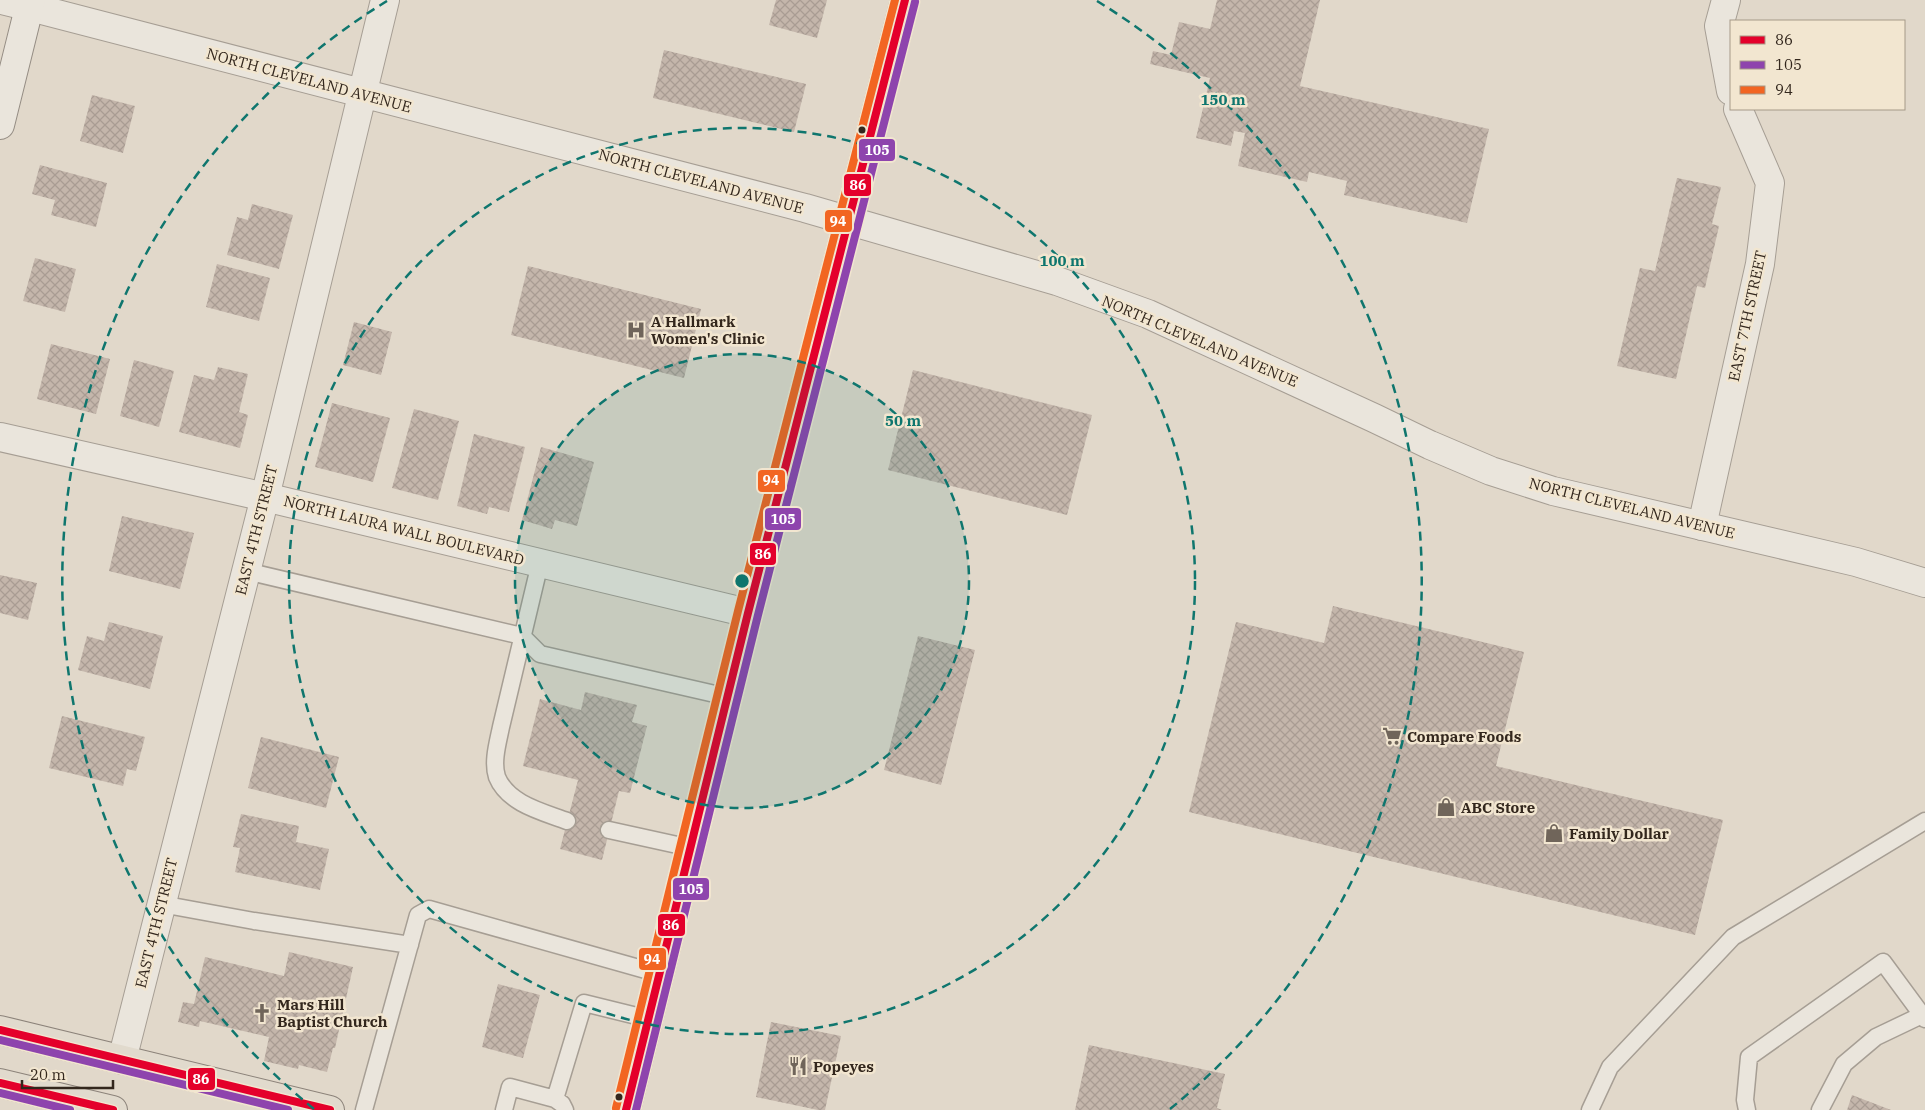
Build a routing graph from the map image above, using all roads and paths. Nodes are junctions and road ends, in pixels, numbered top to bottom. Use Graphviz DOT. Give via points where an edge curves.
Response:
graph roads {
  1 [pos="2,0"];
  2 [pos="385,0"];
  3 [pos="905,0"];
  4 [pos="1726,0"];
  5 [pos="30,4"];
  6 [pos="1730,86"];
  7 [pos="361,94"];
  8 [pos="1738,110"];
  9 [pos="0,125"];
  10 [pos="850,220"];
  11 [pos="0,437"];
  12 [pos="265,497"];
  13 [pos="1702,526"];
  14 [pos="540,563"];
  15 [pos="246,571"];
  16 [pos="1925,583"];
  17 [pos="748,613"];
  18 [pos="522,636"];
  19 [pos="728,697"];
  20 [pos="567,821"];
  21 [pos="1925,821"];
  22 [pos="609,830"];
  23 [pos="691,848"];
  24 [pos="161,904"];
  25 [pos="410,945"];
  26 [pos="660,974"];
  27 [pos="1923,1017"];
  28 [pos="649,1019"];
  29 [pos="0,1030"];
  30 [pos="122,1060"];
  31 [pos="0,1083"];
  32 [pos="560,1104"];
  33 [pos="113,1110"];
  34 [pos="330,1110"];
  35 [pos="364,1110"];
  36 [pos="504,1110"];
  37 [pos="626,1110"];
  38 [pos="1590,1110"];
  39 [pos="1747,1110"];
  40 [pos="1820,1110"];
  1 -- 5 [label="street, NORTH CLEVELAND AVENUE"];
  2 -- 7 [label="street, EAST 4TH STREET"];
  3 -- 10 [label="street"];
  4 -- 6 [label="street" via="1719,26"];
  5 -- 7 [label="street, NORTH CLEVELAND AVENUE"];
  5 -- 9 [label="street"];
  7 -- 10 [label="street, NORTH CLEVELAND AVENUE"];
  7 -- 12 [label="street, EAST 4TH STREET"];
  8 -- 13 [label="street, EAST 7TH STREET" via="1770,183 1760,264"];
  10 -- 13 [label="street, NORTH CLEVELAND AVENUE" via="1057,281 1148,314 1492,471 1553,491"];
  10 -- 17 [label="street"];
  11 -- 12 [label="street, NORTH LAURA WALL BOULEVARD"];
  12 -- 14 [label="street, NORTH LAURA WALL BOULEVARD"];
  12 -- 15 [label="street, EAST 4TH STREET"];
  13 -- 16 [label="street, NORTH CLEVELAND AVENUE" via="1856,562"];
  14 -- 17 [label="street, NORTH LAURA WALL BOULEVARD"];
  14 -- 18 [label="lane"];
  15 -- 18 [label="lane"];
  15 -- 24 [label="street, EAST 4TH STREET"];
  17 -- 19 [label="street"];
  18 -- 19 [label="lane" via="540,654"];
  18 -- 20 [label="lane" via="496,754 497,776 509,794 528,806"];
  19 -- 23 [label="street"];
  21 -- 38 [label="lane" via="1733,937 1610,1067"];
  22 -- 23 [label="lane"];
  23 -- 26 [label="street"];
  24 -- 25 [label="lane" via="254,922"];
  24 -- 30 [label="street, EAST 4TH STREET"];
  25 -- 26 [label="lane" via="418,915 429,909"];
  25 -- 35 [label="lane"];
  26 -- 28 [label="street"];
  27 -- 39 [label="lane" via="1883,962 1749,1057"];
  27 -- 40 [label="lane" via="1876,1037 1844,1064"];
  28 -- 32 [label="lane" via="584,1004"];
  28 -- 37 [label="street"];
  29 -- 30 [label="main road"];
  30 -- 34 [label="main road"];
  31 -- 33 [label="main road"];
  32 -- 36 [label="lane" via="510,1086"];
}
